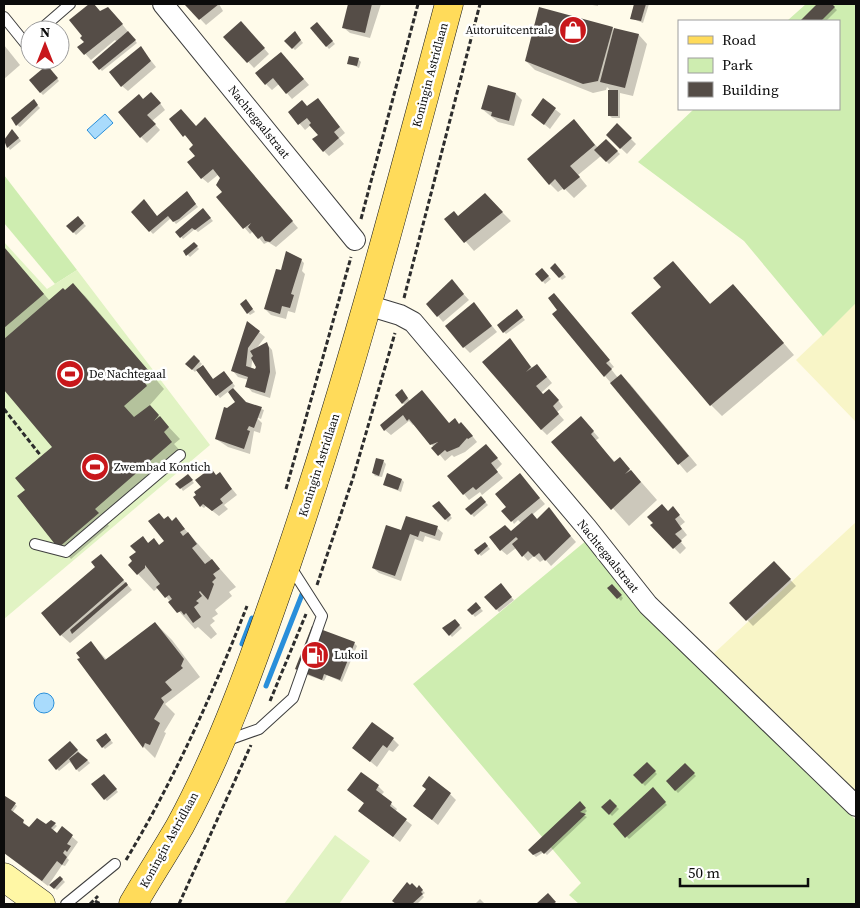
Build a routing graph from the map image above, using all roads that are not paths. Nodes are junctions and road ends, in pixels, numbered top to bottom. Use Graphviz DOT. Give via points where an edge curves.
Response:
graph roads {
  1 [pos="70,4"];
  2 [pos="163,4"];
  3 [pos="449,4"];
  4 [pos="4,17"];
  5 [pos="52,20"];
  6 [pos="20,37"];
  7 [pos="356,240"];
  8 [pos="367,305"];
  9 [pos="180,455"];
  10 [pos="35,544"];
  11 [pos="287,561"];
  12 [pos="220,743"];
  13 [pos="856,806"];
  14 [pos="120,863"];
  15 [pos="4,877"];
  16 [pos="41,904"];
  17 [pos="66,904"];
  18 [pos="133,904"];
  1 -- 5 [label="lane"];
  2 -- 7 [label="street, Nachtegaalstraat"];
  3 -- 8 [label="main road, Koningin Astridlaan"];
  4 -- 6 [label="lane"];
  8 -- 11 [label="main road, Koningin Astridlaan" via="325,453"];
  8 -- 13 [label="street, Nachtegaalstraat" via="413,322 654,612"];
  9 -- 10 [label="lane" via="66,552"];
  11 -- 12 [label="main road, Koningin Astridlaan"];
  11 -- 12 [label="lane" via="322,616 292,698 259,729"];
  12 -- 18 [label="main road, Koningin Astridlaan" via="180,825"];
  14 -- 17 [label="lane"];
  15 -- 16 [label="street"];
}
